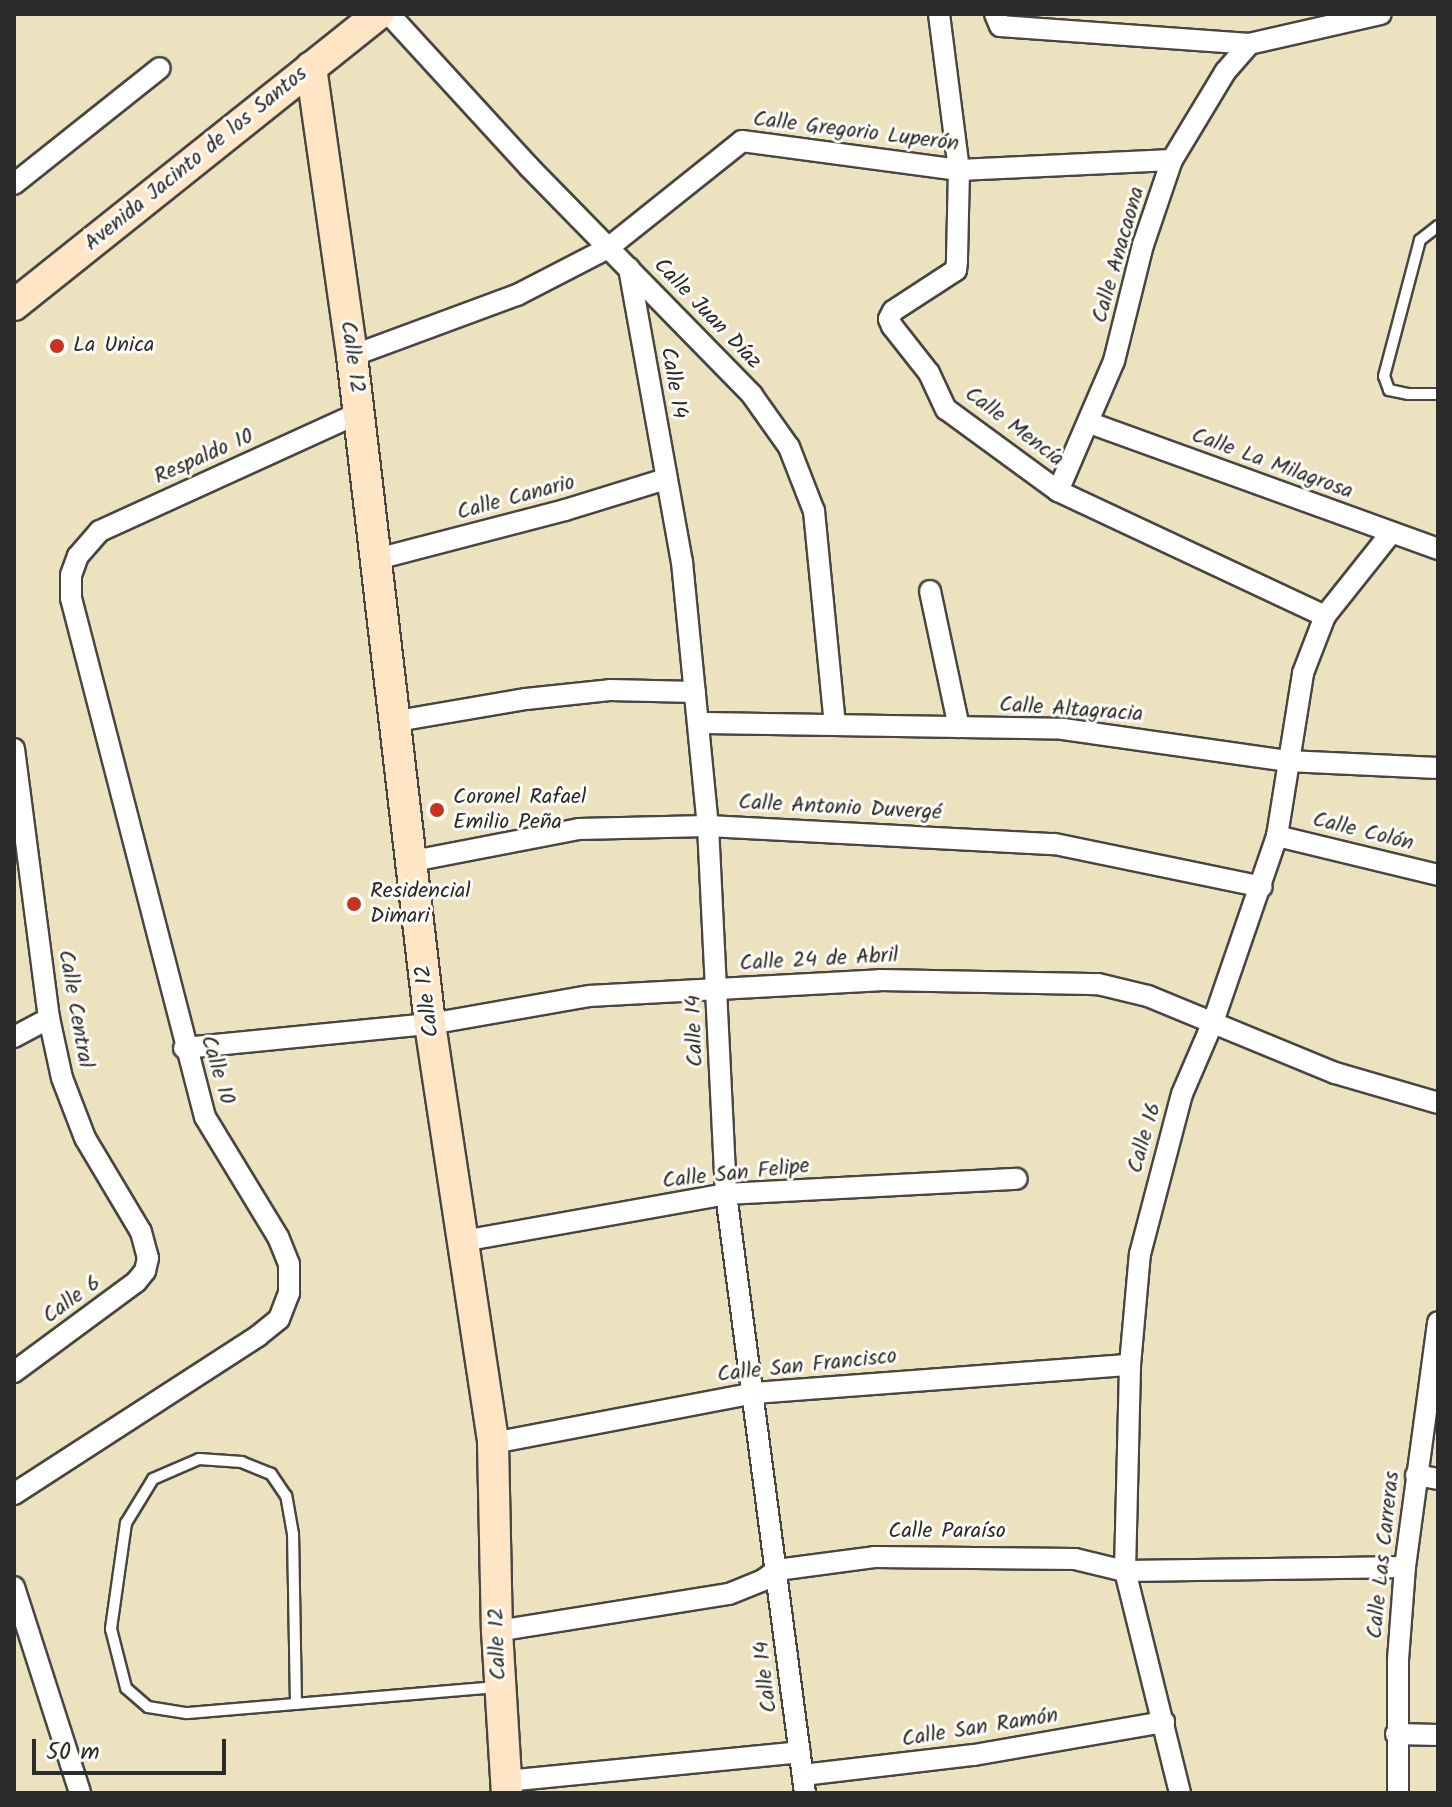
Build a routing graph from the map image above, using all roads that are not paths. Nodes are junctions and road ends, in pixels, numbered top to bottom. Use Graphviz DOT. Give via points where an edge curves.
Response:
graph roads {
  1 [pos="378,14"];
  2 [pos="389,14"];
  3 [pos="939,14"];
  4 [pos="995,14"];
  5 [pos="1381,14"];
  6 [pos="1249,44"];
  7 [pos="311,67"];
  8 [pos="160,68"];
  9 [pos="1172,160"];
  10 [pos="959,170"];
  11 [pos="14,184"];
  12 [pos="1438,226"];
  13 [pos="608,248"];
  14 [pos="629,268"];
  15 [pos="14,305"];
  16 [pos="352,356"];
  17 [pos="1438,394"];
  18 [pos="359,413"];
  19 [pos="1090,423"];
  20 [pos="666,479"];
  21 [pos="1058,491"];
  22 [pos="1391,533"];
  23 [pos="1438,549"];
  24 [pos="78,556"];
  25 [pos="377,559"];
  26 [pos="930,591"];
  27 [pos="1325,616"];
  28 [pos="695,692"];
  29 [pos="397,721"];
  30 [pos="699,723"];
  31 [pos="835,724"];
  32 [pos="959,727"];
  33 [pos="14,749"];
  34 [pos="1287,761"];
  35 [pos="1438,768"];
  36 [pos="708,826"];
  37 [pos="1277,836"];
  38 [pos="413,861"];
  39 [pos="1438,875"];
  40 [pos="1262,887"];
  41 [pos="718,989"];
  42 [pos="49,1018"];
  43 [pos="1213,1022"];
  44 [pos="430,1024"];
  45 [pos="14,1037"];
  46 [pos="184,1048"];
  47 [pos="1438,1103"];
  48 [pos="1017,1179"];
  49 [pos="726,1194"];
  50 [pos="463,1241"];
  51 [pos="148,1258"];
  52 [pos="1437,1331"];
  53 [pos="1130,1365"];
  54 [pos="14,1372"];
  55 [pos="754,1393"];
  56 [pos="493,1443"];
  57 [pos="1416,1475"];
  58 [pos="1438,1479"];
  59 [pos="14,1494"];
  60 [pos="1405,1567"];
  61 [pos="777,1570"];
  62 [pos="1125,1571"];
  63 [pos="14,1587"];
  64 [pos="497,1631"];
  65 [pos="500,1687"];
  66 [pos="296,1704"];
  67 [pos="1164,1722"];
  68 [pos="1396,1734"];
  69 [pos="1438,1735"];
  70 [pos="800,1752"];
  71 [pos="804,1784"];
  72 [pos="506,1787"];
  73 [pos="80,1793"];
  74 [pos="1180,1793"];
  75 [pos="1398,1793"];
  1 -- 7 [label="main road, Avenida Jacinto de los Santos"];
  2 -- 13 [label="street, Calle Juan Díaz"];
  3 -- 10 [label="street, Calle Mencía"];
  4 -- 6 [label="street" via="1000,26"];
  5 -- 6 [label="street"];
  6 -- 9 [label="street, Calle Anacaona" via="1225,72"];
  7 -- 15 [label="main road, Avenida Jacinto de los Santos"];
  7 -- 16 [label="main road, Calle 12"];
  8 -- 11 [label="street"];
  9 -- 10 [label="street, Calle Gregorio Luperón"];
  9 -- 19 [label="street, Calle Anacaona" via="1143,245 1114,361"];
  10 -- 13 [label="street, Calle Gregorio Luperón" via="742,141"];
  10 -- 21 [label="street, Calle Mencía" via="956,270 893,311 889,319 929,373 946,409"];
  12 -- 17 [label="lane" via="1420,240 1384,376 1389,390"];
  13 -- 14 [label="street, Calle Juan Díaz"];
  13 -- 16 [label="street, Calle Gregorio Luperón" via="517,295"];
  14 -- 20 [label="street, Calle 14"];
  14 -- 31 [label="street, Calle Juan Díaz" via="752,395 789,447 804,479 814,511"];
  16 -- 18 [label="main road, Calle 12"];
  18 -- 24 [label="street, Respaldo 10" via="100,531"];
  18 -- 25 [label="main road, Calle 12"];
  19 -- 21 [label="street, Calle Anacaona"];
  19 -- 22 [label="street, Calle La Milagrosa"];
  20 -- 25 [label="street, Calle Canario"];
  20 -- 28 [label="street, Calle 14" via="682,562"];
  21 -- 27 [label="street, Calle Mencía"];
  22 -- 23 [label="street, Calle La Milagrosa"];
  22 -- 27 [label="street, Calle 16"];
  24 -- 46 [label="street, Calle 10" via="71,598"];
  25 -- 29 [label="main road, Calle 12"];
  26 -- 32 [label="street"];
  27 -- 34 [label="street, Calle 16" via="1303,673"];
  28 -- 29 [label="street" via="610,690"];
  28 -- 30 [label="street, Calle 14"];
  29 -- 38 [label="main road, Calle 12"];
  30 -- 31 [label="street, Calle Altagracia"];
  30 -- 36 [label="street, Calle 14"];
  31 -- 32 [label="street, Calle Altagracia"];
  32 -- 34 [label="street, Calle Altagracia" via="1063,729"];
  33 -- 42 [label="street, Calle Central"];
  34 -- 35 [label="street, Calle Altagracia"];
  34 -- 37 [label="street, Calle 16"];
  36 -- 38 [label="street, Calle Antonio Duvergé" via="579,829"];
  36 -- 40 [label="street, Calle Antonio Duvergé" via="1055,844"];
  36 -- 41 [label="street, Calle 14"];
  37 -- 39 [label="street, Calle Colón"];
  37 -- 40 [label="street, Calle 16"];
  38 -- 44 [label="main road, Calle 12"];
  40 -- 43 [label="street, Calle 16"];
  41 -- 43 [label="street, Calle 24 de Abril" via="880,980 1098,984 1148,996"];
  41 -- 44 [label="street, Calle 24 de Abril" via="589,996"];
  41 -- 49 [label="street, Calle 14"];
  42 -- 45 [label="street"];
  42 -- 51 [label="street, Calle Central" via="62,1078 85,1138 141,1232"];
  43 -- 47 [label="street, Calle 24 de Abril" via="1335,1073"];
  43 -- 53 [label="street, Calle 16" via="1182,1094 1154,1194 1140,1254"];
  44 -- 46 [label="street, Calle 24 de Abril"];
  44 -- 50 [label="main road, Calle 12"];
  46 -- 59 [label="street, Calle 10" via="205,1117 278,1237 289,1264 289,1293 279,1319"];
  48 -- 49 [label="street, Calle San Felipe"];
  49 -- 50 [label="street, Calle San Felipe"];
  49 -- 55 [label="street, Calle 14"];
  50 -- 56 [label="main road, Calle 12"];
  51 -- 54 [label="street, Calle 6" via="136,1282"];
  52 -- 57 [label="street, Calle Las Carreras"];
  53 -- 55 [label="street, Calle San Francisco"];
  53 -- 62 [label="street, Calle 16"];
  55 -- 56 [label="street, Calle San Francisco"];
  55 -- 61 [label="street, Calle 14"];
  56 -- 64 [label="main road, Calle 12"];
  57 -- 58 [label="street"];
  57 -- 60 [label="street, Calle Las Carreras"];
  60 -- 62 [label="street, Calle Paraíso"];
  60 -- 68 [label="street, Calle Las Carreras"];
  61 -- 62 [label="street, Calle Paraíso" via="874,1557 1015,1556 1075,1559"];
  61 -- 64 [label="street, Calle Paraíso" via="729,1594"];
  61 -- 70 [label="street, Calle 14"];
  62 -- 67 [label="street, Calle 16"];
  63 -- 73 [label="street"];
  64 -- 65 [label="main road, Calle 12"];
  65 -- 66 [label="lane"];
  65 -- 72 [label="main road, Calle 12"];
  66 -- 66 [label="lane" via="187,1713 148,1707 126,1688 111,1629 126,1523 153,1479 199,1459 242,1462 271,1474 286,1496 293,1534"];
  67 -- 71 [label="street, Calle San Ramón"];
  67 -- 74 [label="street, Calle 16"];
  68 -- 69 [label="street"];
  68 -- 75 [label="street, Calle Las Carreras"];
  70 -- 71 [label="street, Calle 14"];
  70 -- 72 [label="street"];
}
